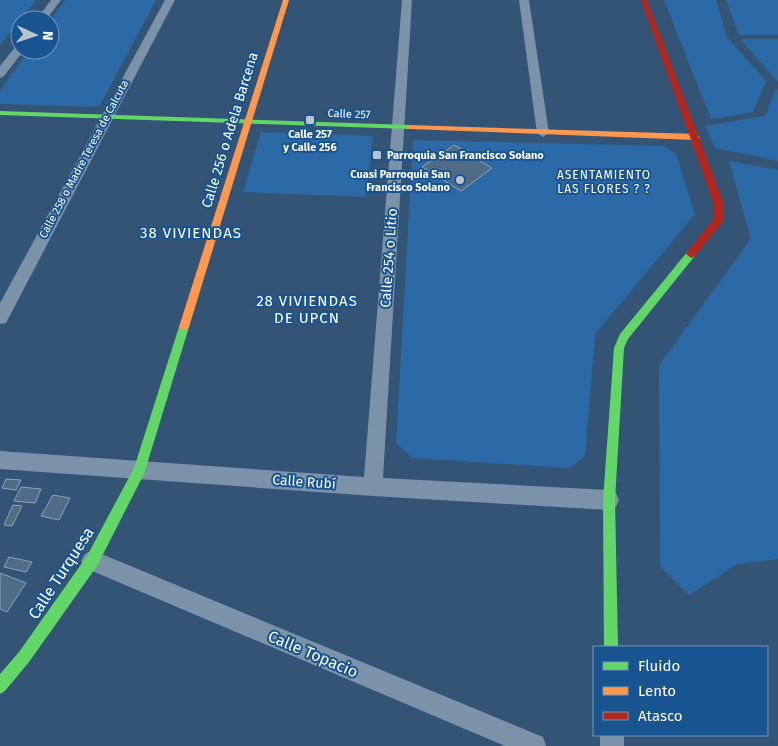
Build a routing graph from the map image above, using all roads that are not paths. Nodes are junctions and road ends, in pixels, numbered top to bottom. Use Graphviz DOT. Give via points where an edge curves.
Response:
graph roads {
  1 [pos="170,0"];
  2 [pos="286,0"];
  3 [pos="408,0"];
  4 [pos="524,0"];
  5 [pos="644,0"];
  6 [pos="11,60"];
  7 [pos="0,74"];
  8 [pos="0,113"];
  9 [pos="106,117"];
  10 [pos="248,123"];
  11 [pos="398,129"];
  12 [pos="543,133"];
  13 [pos="696,137"];
  14 [pos="0,318"];
  15 [pos="0,460"];
  16 [pos="140,470"];
  17 [pos="373,487"];
  18 [pos="609,500"];
  19 [pos="92,561"];
  20 [pos="610,646"];
  21 [pos="0,686"];
  22 [pos="534,746"];
  1 -- 9 [label="street, Calle 258 o Madre Teresa de Calcuta"];
  2 -- 10 [label="street, Calle 256 o Adela Barcena"];
  3 -- 11 [label="street, Calle 254 o Litio"];
  4 -- 12 [label="street"];
  5 -- 13 [label="street"];
  6 -- 7 [label="street"];
  8 -- 9 [label="street, Calle 257"];
  9 -- 10 [label="street, Calle 257"];
  9 -- 14 [label="street, Calle 258 o Madre Teresa de Calcuta"];
  10 -- 11 [label="street, Calle 257"];
  10 -- 16 [label="street, Calle 256 o Adela Barcena"];
  11 -- 12 [label="street, Calle 257"];
  11 -- 17 [label="street, Calle 254 o Litio"];
  12 -- 13 [label="street, Calle 257"];
  13 -- 18 [label="street" via="719,204 719,220 618,348"];
  15 -- 16 [label="street, Calle Rubí"];
  16 -- 17 [label="street, Calle Rubí"];
  16 -- 19 [label="street, Calle Turquesa"];
  17 -- 18 [label="street, Calle Rubí"];
  18 -- 20 [label="street"];
  19 -- 21 [label="street, Calle Turquesa"];
  19 -- 22 [label="street, Calle Topacio"];
}
